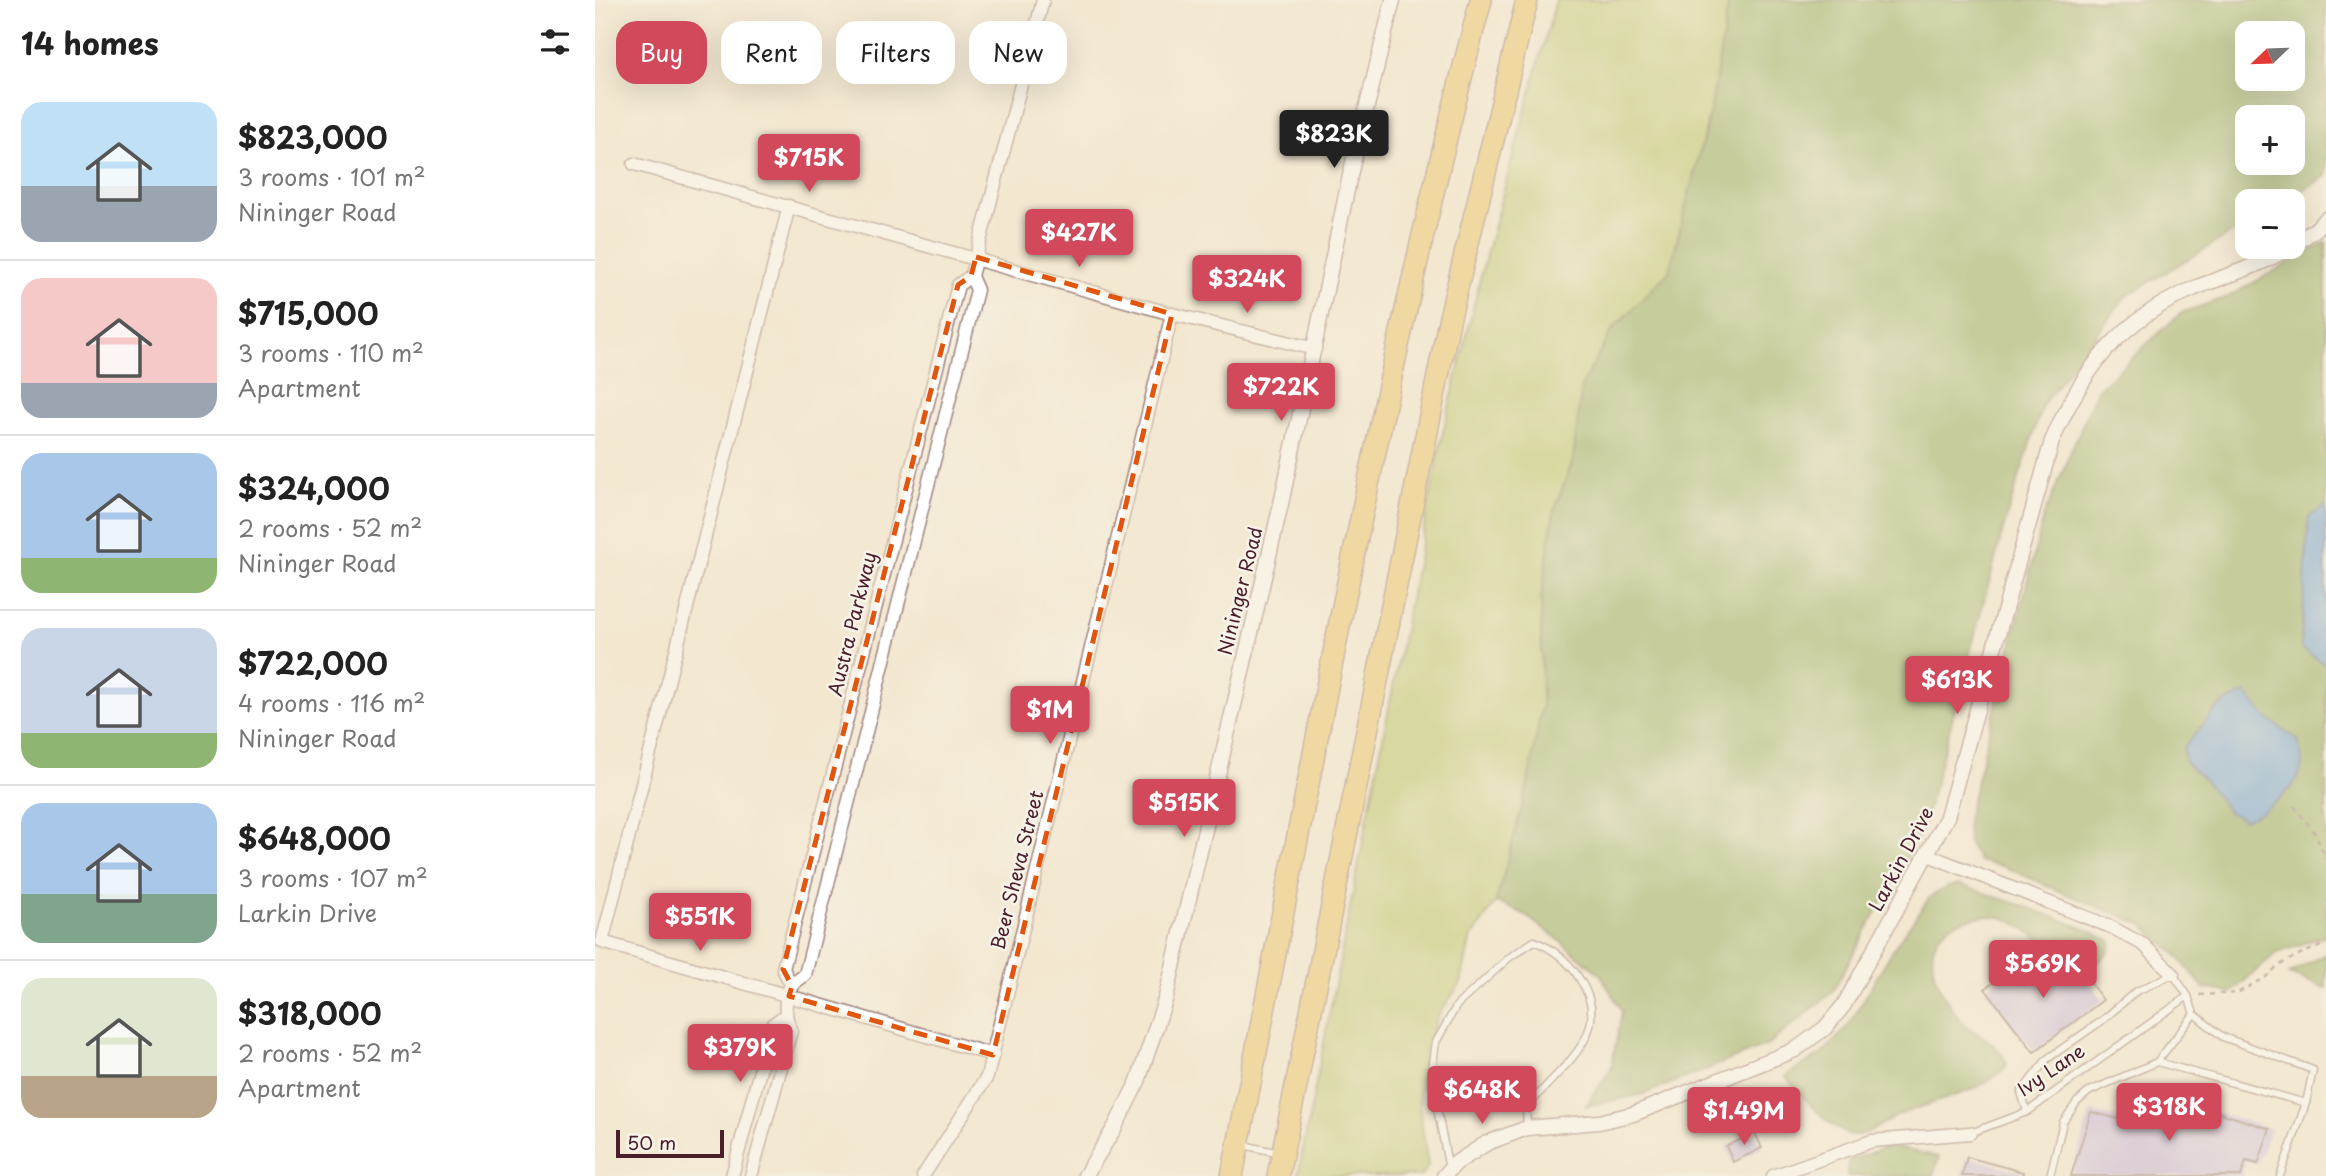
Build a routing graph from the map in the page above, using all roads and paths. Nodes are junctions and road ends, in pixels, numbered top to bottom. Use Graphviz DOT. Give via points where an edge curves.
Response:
graph roads {
  1 [pos="1042,0"];
  2 [pos="1393,0"];
  3 [pos="1481,0"];
  4 [pos="1527,0"];
  5 [pos="634,164"];
  6 [pos="789,206"];
  7 [pos="2326,219"];
  8 [pos="2305,236"];
  9 [pos="976,257"];
  10 [pos="2268,259"];
  11 [pos="971,276"];
  12 [pos="1172,314"];
  13 [pos="1315,349"];
  14 [pos="2294,806"];
  15 [pos="1928,855"];
  16 [pos="2326,858"];
  17 [pos="2326,944"];
  18 [pos="2173,974"];
  19 [pos="790,991"];
  20 [pos="2188,996"];
  21 [pos="2194,1014"];
  22 [pos="785,1016"];
  23 [pos="993,1055"];
  24 [pos="2157,1062"];
  25 [pos="2306,1103"];
  26 [pos="2027,1112"];
  27 [pos="1527,1128"];
  28 [pos="1970,1133"];
  29 [pos="1238,1144"];
  30 [pos="1282,1153"];
  31 [pos="1447,1173"];
  32 [pos="732,1176"];
  33 [pos="751,1176"];
  34 [pos="923,1176"];
  35 [pos="1085,1176"];
  36 [pos="1232,1176"];
  37 [pos="1278,1176"];
  38 [pos="1773,1176"];
  39 [pos="2050,1176"];
  40 [pos="2280,1176"];
  1 -- 9 [label="street, Austra Parkway"];
  2 -- 13 [label="street, Nininger Road" via="1351,171"];
  3 -- 29 [label="highway" via="1391,375"];
  4 -- 30 [label="highway" via="1449,321"];
  5 -- 6 [label="street"];
  6 -- 9 [label="street"];
  6 -- 19 [label="street" via="603,942"];
  7 -- 8 [label="street, Larkin Drive"];
  9 -- 11 [label="street, Austra Parkway"];
  9 -- 12 [label="street"];
  10 -- 15 [label="street, Larkin Drive" via="2167,301 2140,319 2108,346 2065,409 2052,441 1947,817"];
  11 -- 19 [label="street, Austra Parkway" via="977,290 812,948 805,975"];
  11 -- 19 [label="street, Austra Parkway" via="958,285 783,969"];
  12 -- 13 [label="street"];
  12 -- 23 [label="street, Beer Sheva Street"];
  13 -- 35 [label="street, Nininger Road" via="1158,1026 1128,1104"];
  14 -- 16 [label="path"];
  15 -- 18 [label="street" via="2111,927 2144,945"];
  15 -- 27 [label="street, Larkin Drive" via="1843,1004 1825,1028 1794,1050 1633,1114"];
  17 -- 20 [label="path" via="2300,954 2237,993"];
  18 -- 20 [label="lane"];
  18 -- 26 [label="lane" via="2135,992 2047,1059 2021,1092"];
  19 -- 22 [label="street, Austra Parkway"];
  19 -- 23 [label="street"];
  20 -- 21 [label="lane"];
  20 -- 26 [label="lane, Ivy Lane"];
  21 -- 24 [label="lane"];
  21 -- 25 [label="lane" via="2223,1037 2313,1070"];
  22 -- 32 [label="street, Austra Parkway" via="772,1025"];
  22 -- 33 [label="street, Austra Parkway" via="791,1031"];
  23 -- 34 [label="street, Beer Sheva Street" via="987,1077"];
  24 -- 25 [label="lane"];
  24 -- 39 [label="lane" via="2090,1091 2077,1102 2063,1122"];
  25 -- 40 [label="lane"];
  26 -- 28 [label="lane, Ivy Lane"];
  27 -- 31 [label="street, Larkin Drive" via="1487,1143"];
  27 -- 31 [label="lane" via="1526,1109 1586,1039 1592,1003 1571,965 1534,941 1457,1005 1436,1042 1430,1078"];
  28 -- 38 [label="street, Ivy Lane" via="1858,1144"];
  29 -- 30 [label="lane"];
  29 -- 36 [label="highway"];
  30 -- 37 [label="highway"];
}
